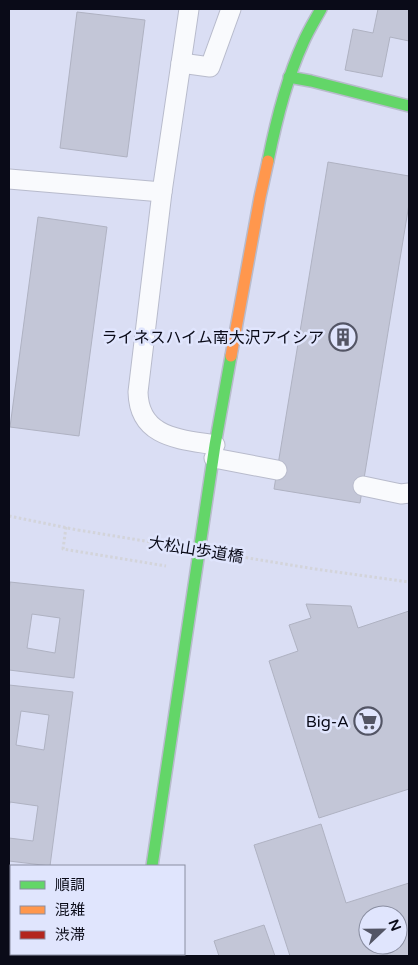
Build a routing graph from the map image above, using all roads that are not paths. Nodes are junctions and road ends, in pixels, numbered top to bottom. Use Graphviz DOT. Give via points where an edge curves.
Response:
graph roads {
  1 [pos="189,9"];
  2 [pos="231,9"];
  3 [pos="321,9"];
  4 [pos="181,63"];
  5 [pos="289,77"];
  6 [pos="409,106"];
  7 [pos="9,179"];
  8 [pos="162,192"];
  9 [pos="215,452"];
  10 [pos="277,470"];
  11 [pos="363,486"];
  12 [pos="409,493"];
  13 [pos="152,865"];
  1 -- 4 [label="lane"];
  2 -- 4 [label="lane" via="210,67"];
  3 -- 5 [label="street"];
  4 -- 8 [label="lane"];
  5 -- 6 [label="street"];
  5 -- 9 [label="street" via="260,197"];
  7 -- 8 [label="lane"];
  8 -- 9 [label="lane" via="138,400 144,418 155,430"];
  9 -- 10 [label="lane"];
  9 -- 13 [label="street"];
  11 -- 12 [label="lane"];
}
